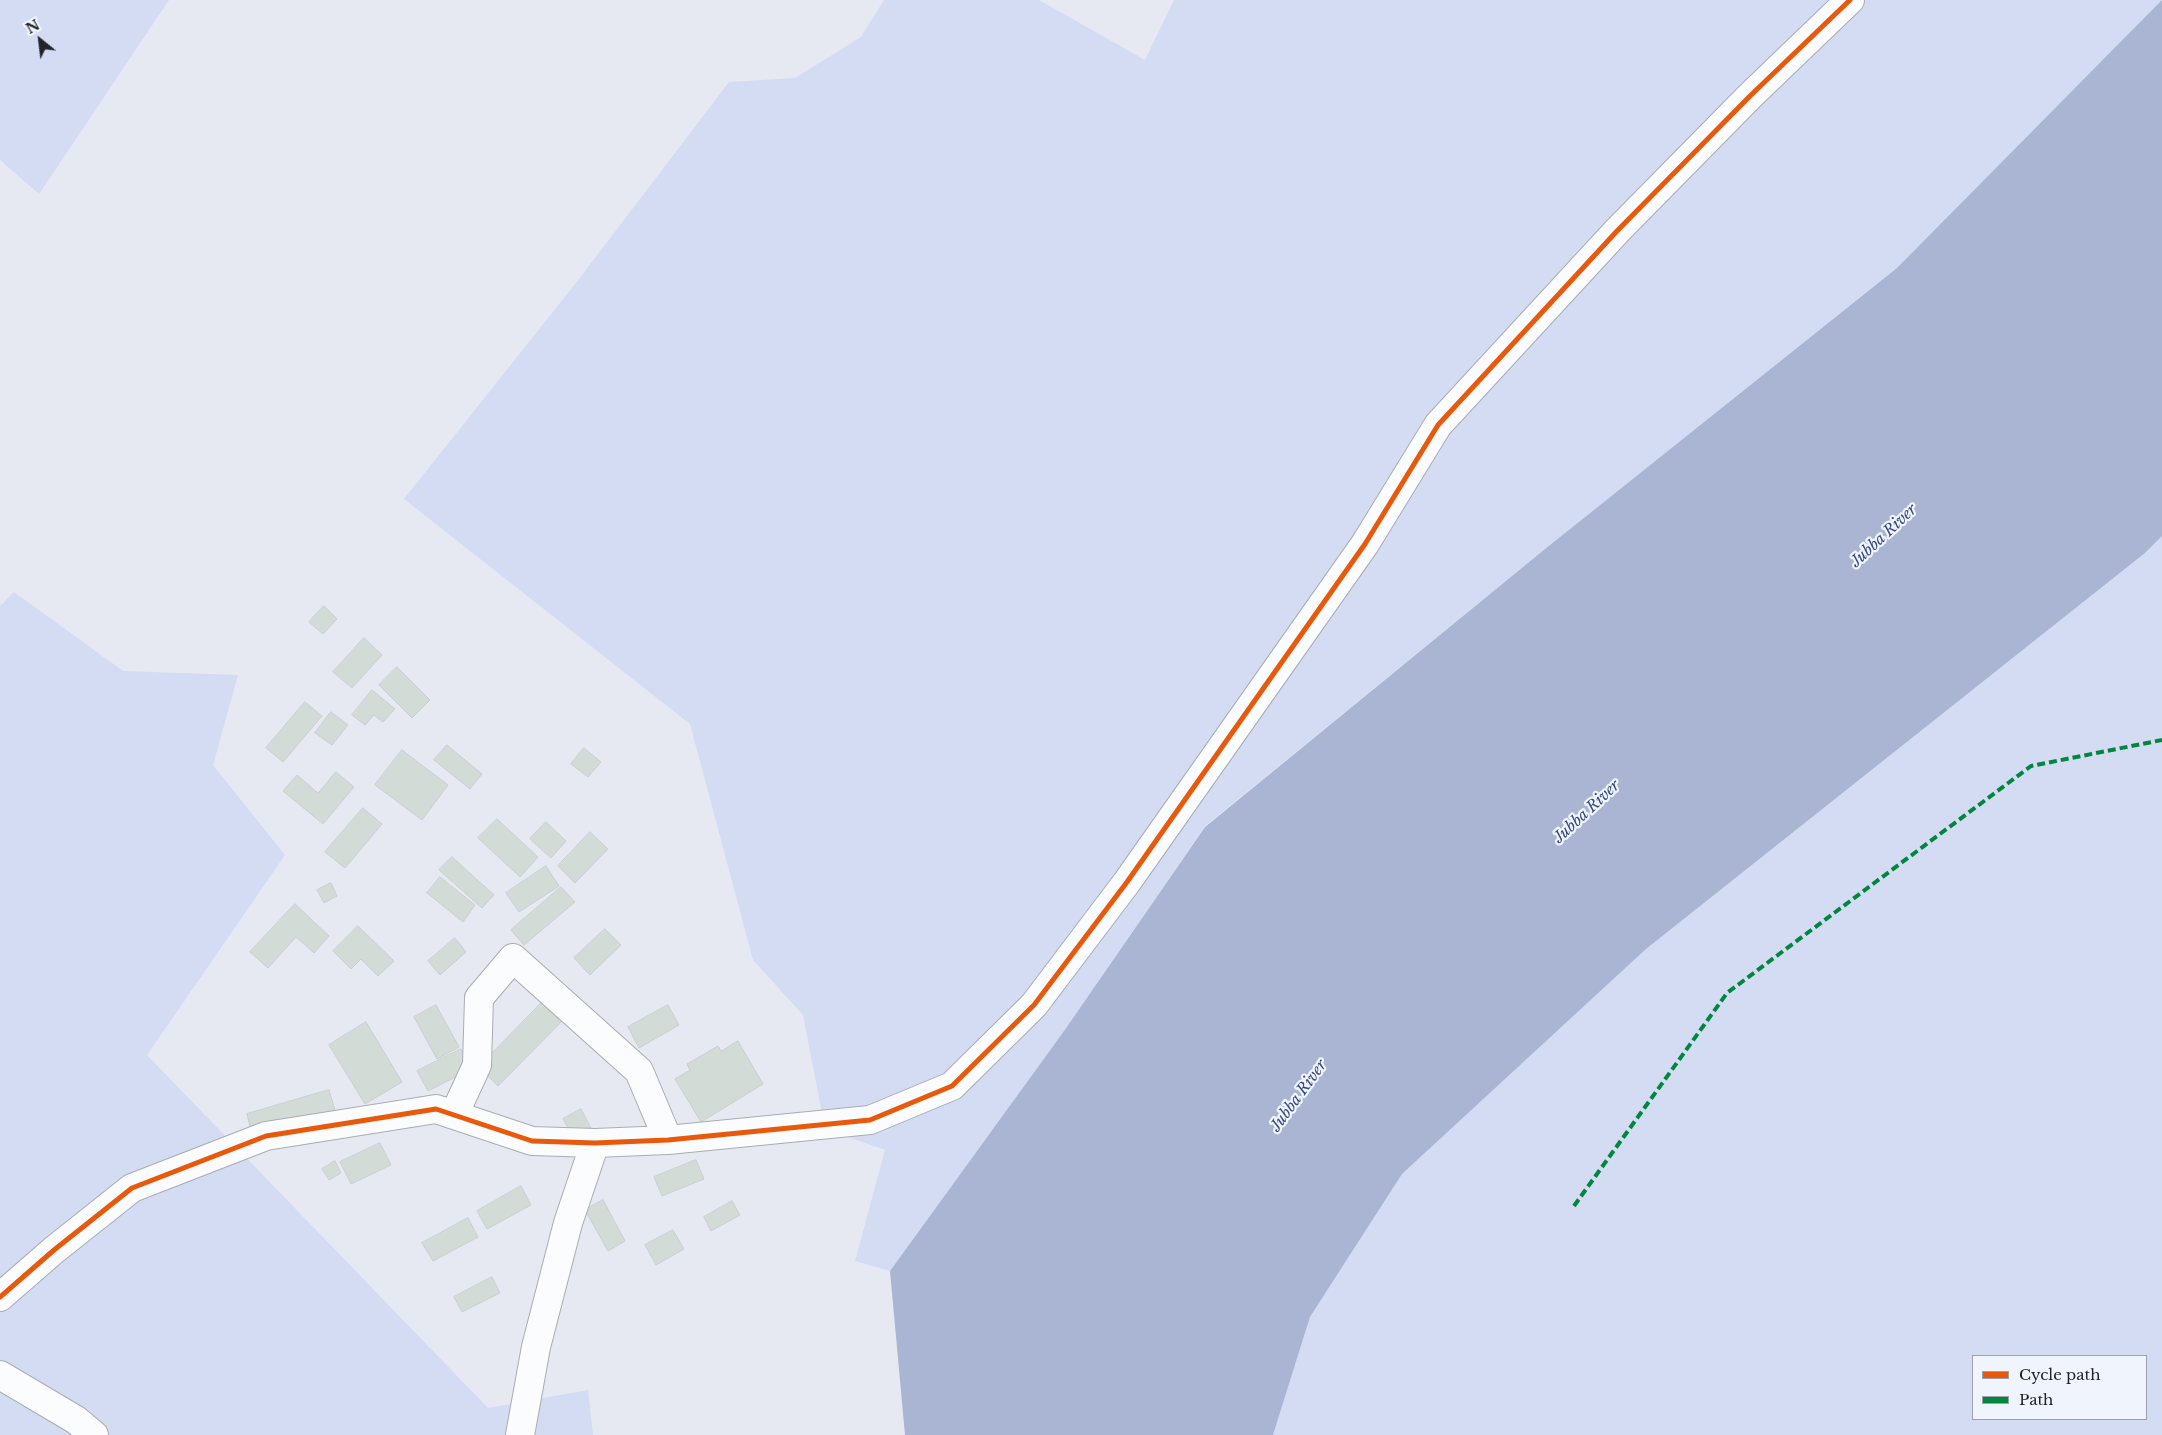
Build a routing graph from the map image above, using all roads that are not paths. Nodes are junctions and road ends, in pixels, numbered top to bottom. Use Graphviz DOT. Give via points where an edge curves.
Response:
graph roads {
  1 [pos="1850,0"];
  2 [pos="454,1115"];
  3 [pos="668,1140"];
  4 [pos="596,1143"];
  5 [pos="0,1297"];
  6 [pos="0,1375"];
  7 [pos="94,1435"];
  8 [pos="520,1435"];
  1 -- 3 [label="street" via="1750,96 1617,232 1438,425 1365,544 1126,882 1034,1005 952,1086 870,1120"];
  2 -- 3 [label="street" via="477,1065 479,998 513,958 639,1071"];
  2 -- 4 [label="street" via="532,1141"];
  2 -- 5 [label="street" via="436,1109 266,1136 132,1188"];
  3 -- 4 [label="street"];
  4 -- 8 [label="street" via="568,1222 543,1318"];
  6 -- 7 [label="street" via="76,1420"];
}
